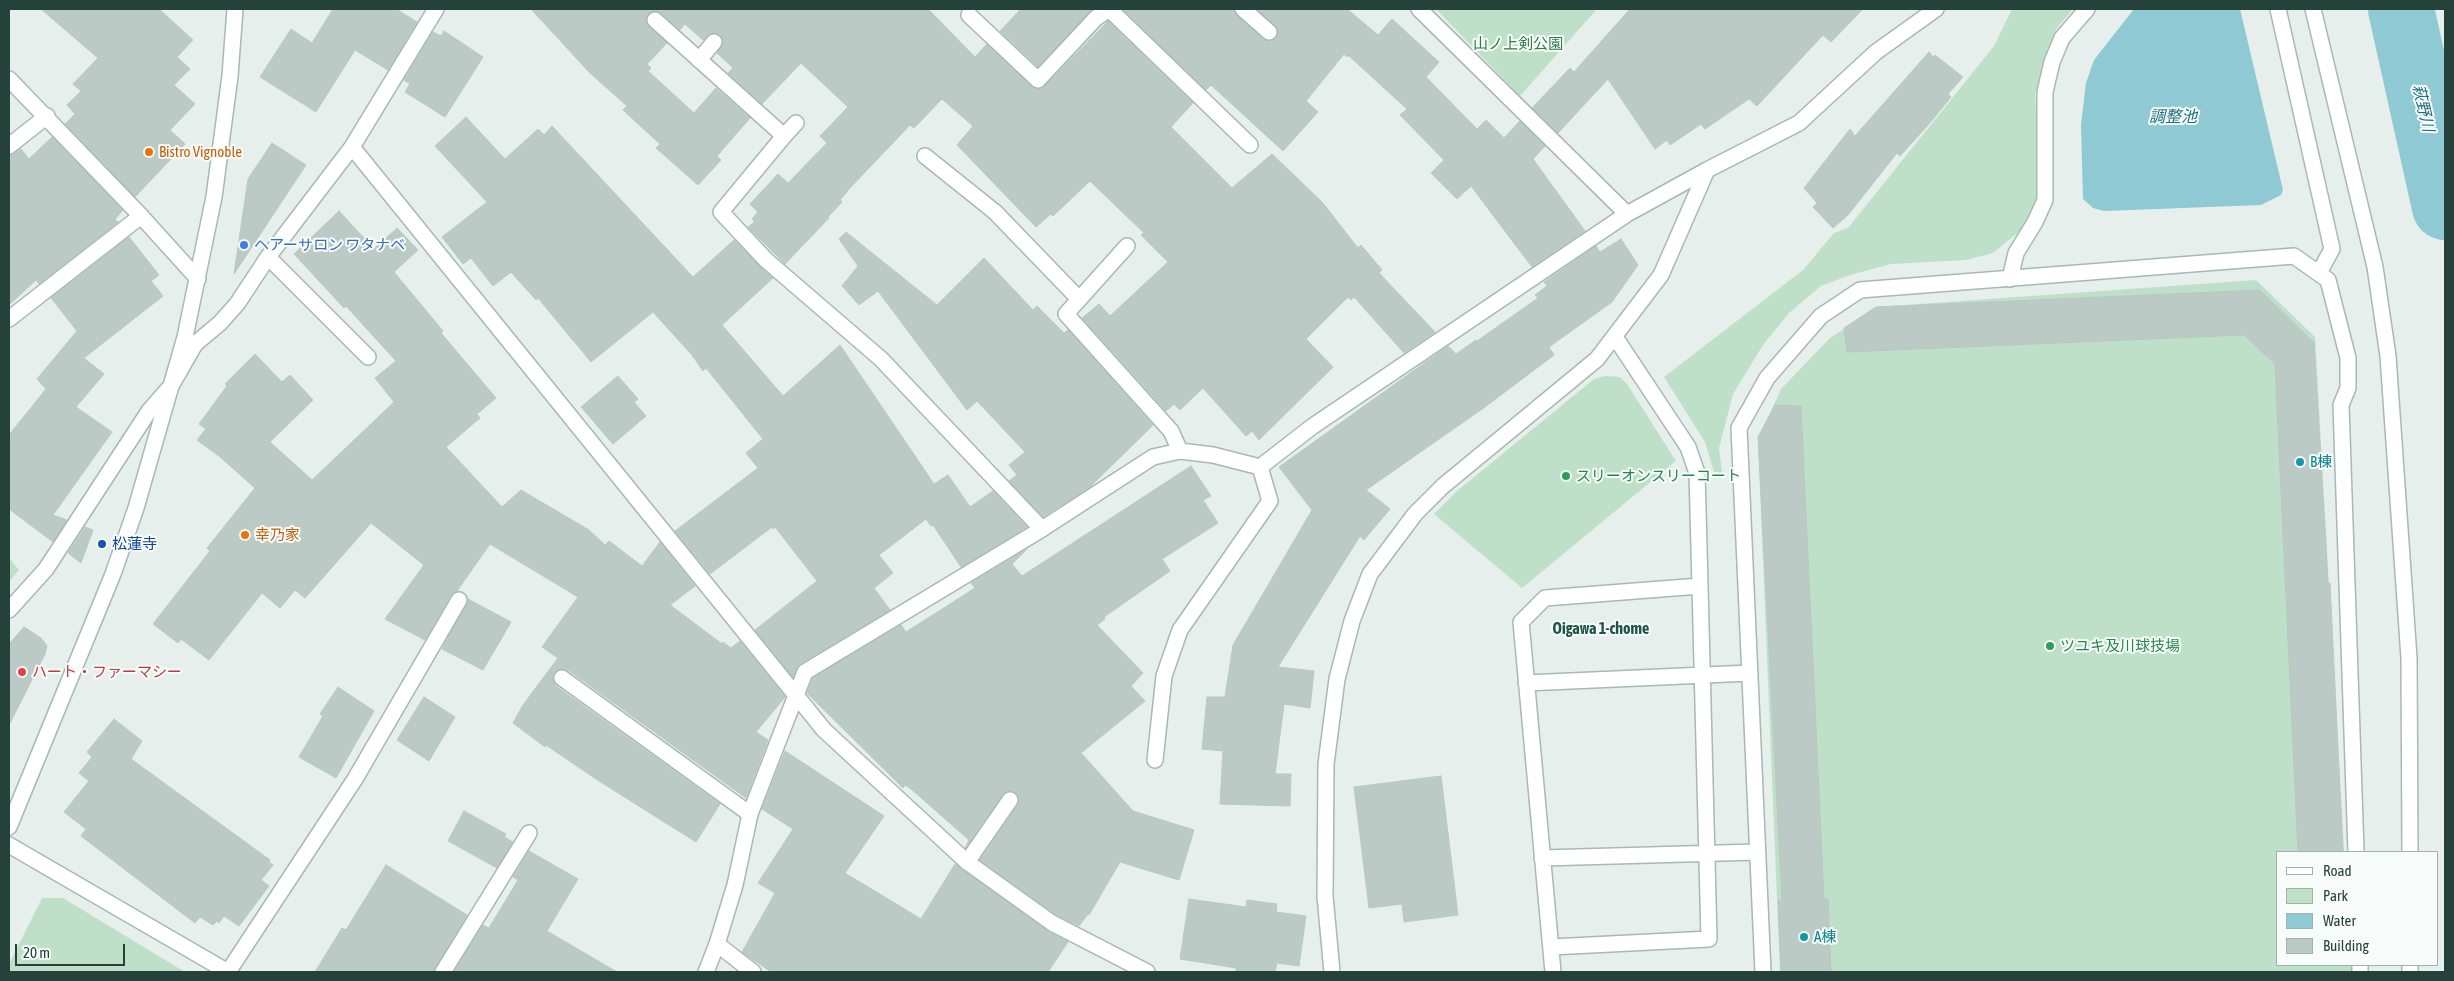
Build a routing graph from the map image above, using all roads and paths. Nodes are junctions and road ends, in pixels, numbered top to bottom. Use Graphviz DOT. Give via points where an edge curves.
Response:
graph roads {
  1 [pos="235,9"];
  2 [pos="436,9"];
  3 [pos="1109,9"];
  4 [pos="1243,9"];
  5 [pos="1419,9"];
  6 [pos="1936,9"];
  7 [pos="2087,9"];
  8 [pos="2278,9"];
  9 [pos="2313,9"];
  10 [pos="970,15"];
  11 [pos="655,20"];
  12 [pos="1269,32"];
  13 [pos="714,42"];
  14 [pos="699,60"];
  15 [pos="9,79"];
  16 [pos="46,116"];
  17 [pos="796,123"];
  18 [pos="784,136"];
  19 [pos="1250,145"];
  20 [pos="9,146"];
  21 [pos="352,147"];
  22 [pos="925,156"];
  23 [pos="1706,170"];
  24 [pos="1627,214"];
  25 [pos="141,216"];
  26 [pos="1126,246"];
  27 [pos="268,258"];
  28 [pos="2319,273"];
  29 [pos="2010,278"];
  30 [pos="198,279"];
  31 [pos="1078,298"];
  32 [pos="9,319"];
  33 [pos="1615,337"];
  34 [pos="368,357"];
  35 [pos="171,386"];
  36 [pos="1180,450"];
  37 [pos="1260,467"];
  38 [pos="1042,529"];
  39 [pos="1700,586"];
  40 [pos="459,600"];
  41 [pos="9,610"];
  42 [pos="1750,673"];
  43 [pos="1702,675"];
  44 [pos="562,678"];
  45 [pos="1526,683"];
  46 [pos="796,695"];
  47 [pos="1155,760"];
  48 [pos="1010,800"];
  49 [pos="750,814"];
  50 [pos="9,827"];
  51 [pos="529,833"];
  52 [pos="9,845"];
  53 [pos="2356,851"];
  54 [pos="2410,851"];
  55 [pos="1706,852"];
  56 [pos="1758,852"];
  57 [pos="1542,858"];
  58 [pos="967,862"];
  59 [pos="717,944"];
  60 [pos="1551,947"];
  61 [pos="228,972"];
  62 [pos="443,972"];
  63 [pos="706,972"];
  64 [pos="753,972"];
  65 [pos="1147,972"];
  66 [pos="1332,972"];
  67 [pos="1553,972"];
  68 [pos="1763,972"];
  1 -- 30 [label="street" via="214,197"];
  2 -- 21 [label="street"];
  3 -- 10 [label="street" via="1096,18 1038,80"];
  3 -- 19 [label="street"];
  4 -- 12 [label="street"];
  5 -- 24 [label="street"];
  6 -- 23 [label="street" via="1876,52 1799,124"];
  7 -- 29 [label="street" via="2062,38 2052,62 2044,92 2045,200 2016,253"];
  8 -- 28 [label="street" via="2332,249"];
  9 -- 54 [label="street" via="2374,267 2388,356 2409,658"];
  11 -- 14 [label="street"];
  13 -- 14 [label="street"];
  14 -- 18 [label="street"];
  15 -- 16 [label="street"];
  16 -- 20 [label="street"];
  16 -- 25 [label="street"];
  17 -- 18 [label="street"];
  18 -- 38 [label="street" via="721,212 766,260 881,359"];
  21 -- 27 [label="street"];
  21 -- 46 [label="street"];
  22 -- 31 [label="street" via="995,212"];
  23 -- 24 [label="street"];
  23 -- 33 [label="street" via="1661,275"];
  24 -- 37 [label="street" via="1313,426"];
  25 -- 30 [label="street"];
  25 -- 32 [label="street"];
  26 -- 31 [label="street"];
  27 -- 34 [label="street"];
  27 -- 35 [label="street" via="238,304 195,344"];
  28 -- 29 [label="street" via="2294,256"];
  28 -- 53 [label="street" via="2328,280 2348,358 2348,388 2341,405"];
  29 -- 42 [label="street" via="1860,290 1821,316 1768,378 1738,428"];
  30 -- 35 [label="street"];
  31 -- 36 [label="street" via="1066,314 1171,431"];
  33 -- 39 [label="street" via="1688,447 1697,473"];
  33 -- 66 [label="street" via="1597,359 1443,486 1415,514 1370,574 1352,621 1337,679 1326,764 1325,896"];
  35 -- 41 [label="street" via="149,410 46,568"];
  35 -- 50 [label="street" via="136,508 113,574"];
  36 -- 37 [label="street"];
  36 -- 38 [label="street" via="1153,457"];
  37 -- 47 [label="street" via="1270,501 1180,630 1164,676"];
  38 -- 46 [label="street" via="805,672"];
  39 -- 43 [label="street"];
  39 -- 45 [label="street" via="1545,598 1521,622"];
  40 -- 61 [label="street" via="355,780"];
  42 -- 43 [label="street"];
  42 -- 56 [label="street"];
  43 -- 45 [label="street"];
  43 -- 55 [label="street"];
  44 -- 49 [label="street"];
  45 -- 57 [label="street"];
  46 -- 49 [label="street"];
  46 -- 58 [label="street" via="824,730"];
  48 -- 58 [label="street"];
  49 -- 59 [label="street" via="736,885"];
  51 -- 62 [label="street"];
  52 -- 61 [label="street"];
  55 -- 56 [label="street"];
  55 -- 57 [label="street"];
  55 -- 60 [label="street" via="1709,939"];
  56 -- 68 [label="street"];
  57 -- 60 [label="street"];
  58 -- 65 [label="street" via="1052,923"];
  59 -- 63 [label="street"];
  59 -- 64 [label="street"];
  60 -- 67 [label="street"];
}
